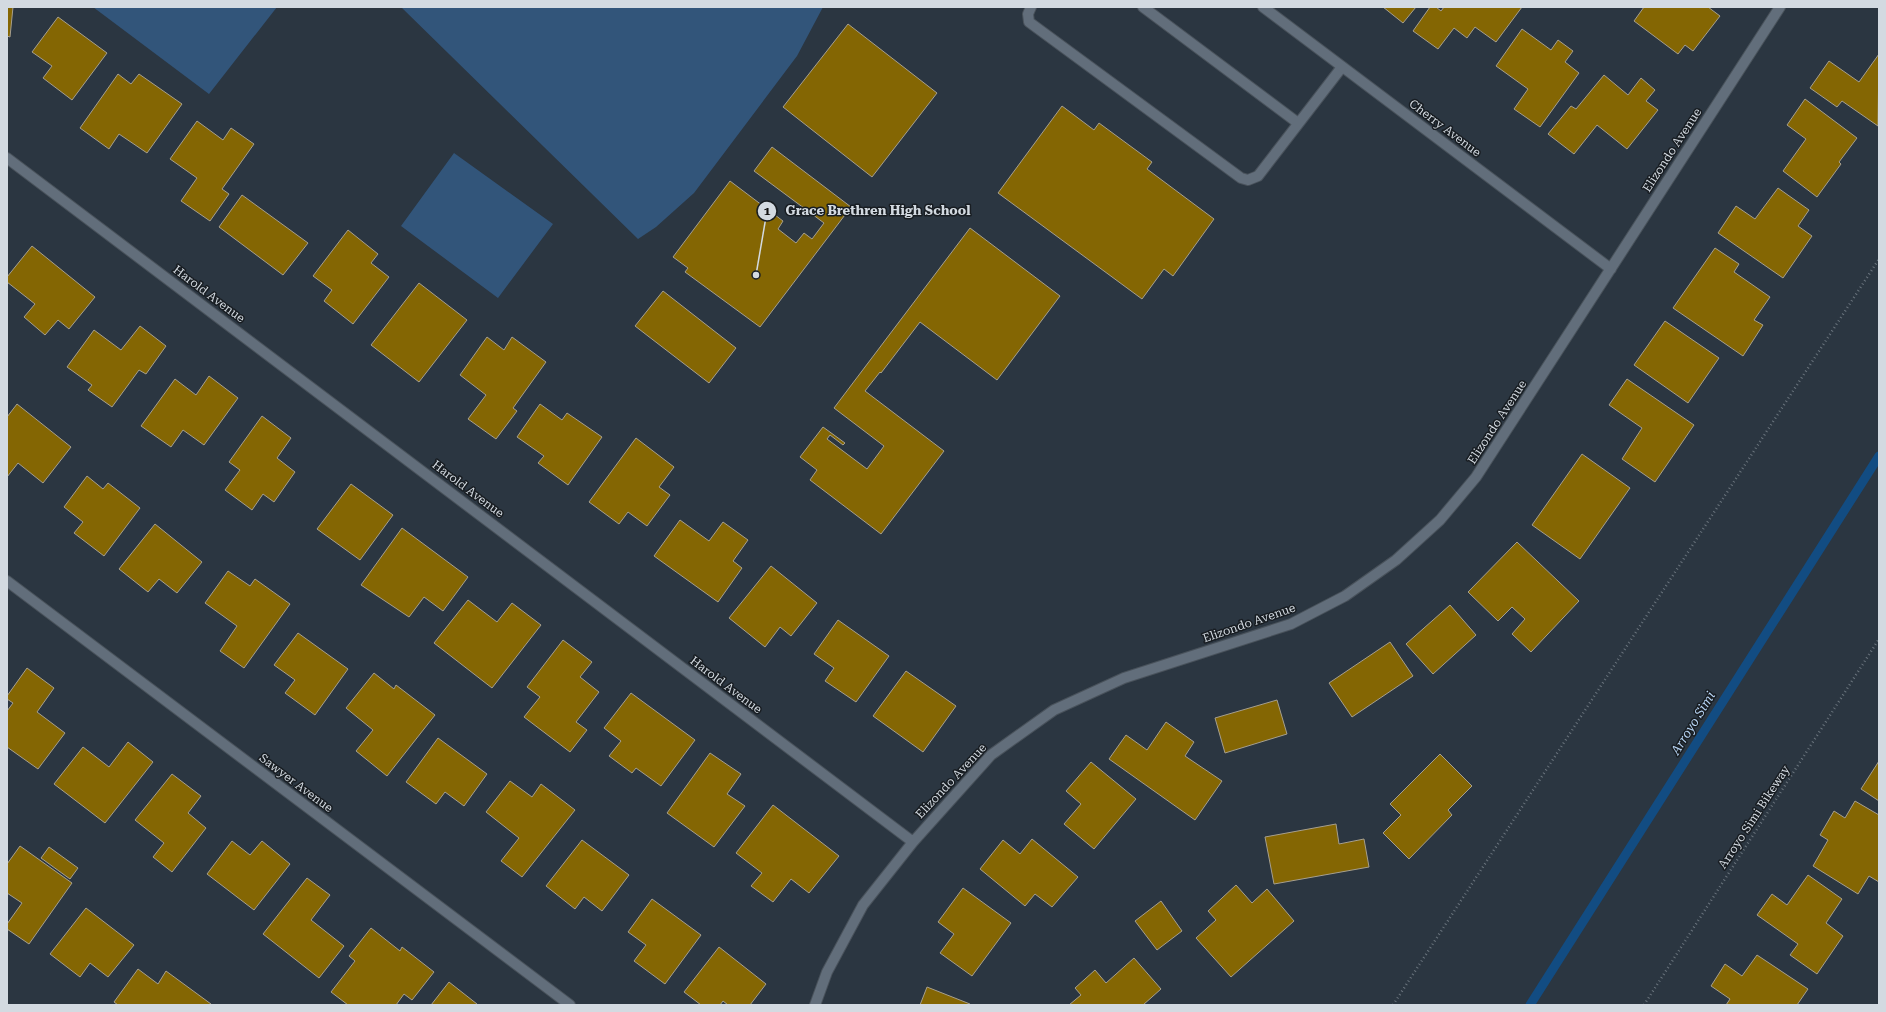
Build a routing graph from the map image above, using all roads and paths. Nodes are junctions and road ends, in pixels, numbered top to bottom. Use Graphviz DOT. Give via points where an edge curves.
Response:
graph roads {
  1 [pos="1031,7"];
  2 [pos="1143,7"];
  3 [pos="1262,7"];
  4 [pos="1780,7"];
  5 [pos="1342,67"];
  6 [pos="1298,123"];
  7 [pos="7,158"];
  8 [pos="1879,259"];
  9 [pos="1611,269"];
  10 [pos="7,581"];
  11 [pos="1879,639"];
  12 [pos="912,842"];
  13 [pos="570,1005"];
  14 [pos="816,1005"];
  15 [pos="1393,1005"];
  16 [pos="1644,1005"];
  1 -- 6 [label="street" via="1028,14 1029,22 1241,178 1248,180 1258,176"];
  2 -- 6 [label="street"];
  3 -- 5 [label="street, Cherry Avenue"];
  4 -- 9 [label="street, Elizondo Avenue"];
  5 -- 6 [label="street"];
  5 -- 9 [label="street, Cherry Avenue"];
  7 -- 12 [label="street, Harold Avenue"];
  8 -- 15 [label="path"];
  9 -- 12 [label="street, Elizondo Avenue" via="1476,477 1440,520 1396,560 1345,596 1291,624 1124,678 1054,710 991,756"];
  10 -- 13 [label="street, Sawyer Avenue"];
  11 -- 16 [label="path, Arroyo Simi Bikeway"];
  12 -- 14 [label="street, Elizondo Avenue" via="863,905 827,972"];
}
